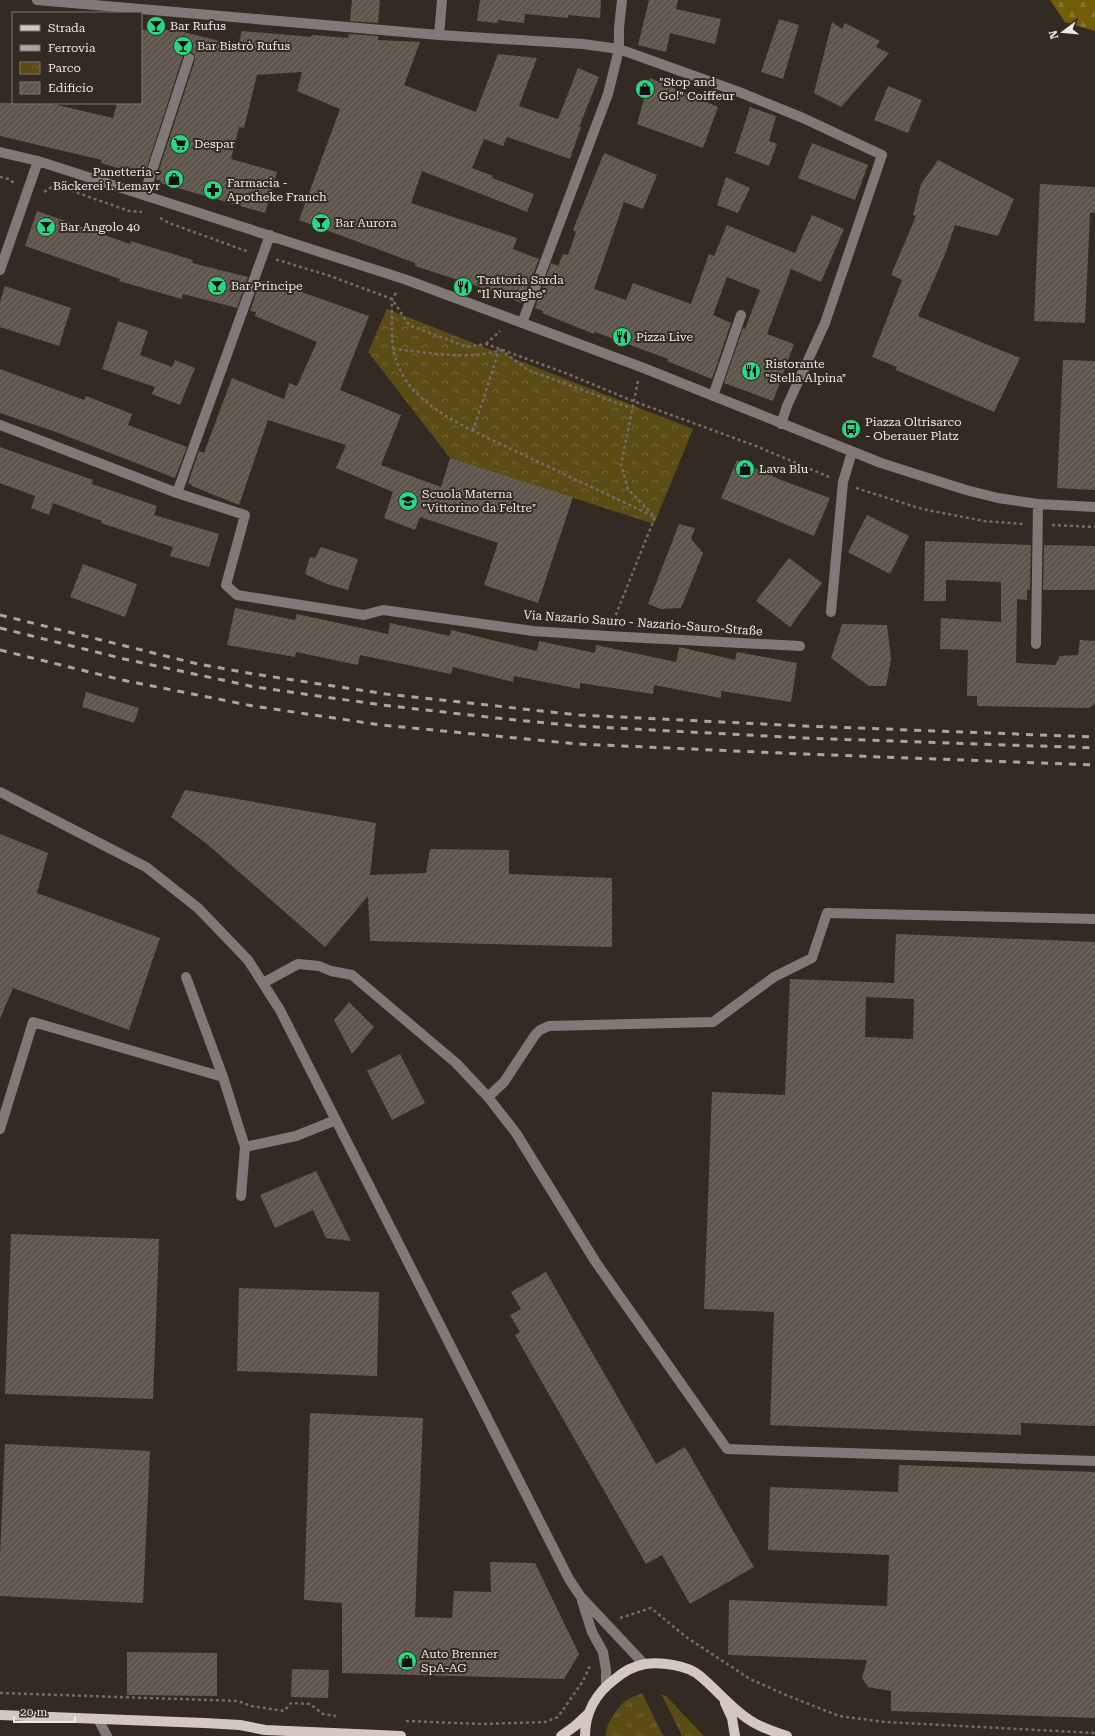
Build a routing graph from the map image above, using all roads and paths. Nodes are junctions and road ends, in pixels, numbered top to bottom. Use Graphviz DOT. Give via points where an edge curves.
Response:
graph roads {
  1 [pos="37,0"];
  2 [pos="442,0"];
  3 [pos="622,0"];
  4 [pos="150,5"];
  5 [pos="439,35"];
  6 [pos="619,49"];
  7 [pos="188,58"];
  8 [pos="0,152"];
  9 [pos="38,161"];
  10 [pos="0,177"];
  11 [pos="27,194"];
  12 [pos="144,195"];
  13 [pos="143,212"];
  14 [pos="156,216"];
  15 [pos="270,235"];
  16 [pos="259,267"];
  17 [pos="0,270"];
  18 [pos="407,280"];
  19 [pos="392,299"];
  20 [pos="741,314"];
  21 [pos="512,319"];
  22 [pos="522,323"];
  23 [pos="486,344"];
  24 [pos="394,349"];
  25 [pos="501,350"];
  26 [pos="641,367"];
  27 [pos="713,396"];
  28 [pos="632,401"];
  29 [pos="631,408"];
  30 [pos="0,424"];
  31 [pos="781,424"];
  32 [pos="474,430"];
  33 [pos="852,452"];
  34 [pos="842,482"];
  35 [pos="178,493"];
  36 [pos="1038,504"];
  37 [pos="1095,507"];
  38 [pos="655,517"];
  39 [pos="1037,525"];
  40 [pos="1095,527"];
  41 [pos="831,612"];
  42 [pos="607,636"];
  43 [pos="1036,644"];
  44 [pos="800,646"];
  45 [pos="0,792"];
  46 [pos="1095,919"];
  47 [pos="186,977"];
  48 [pos="262,983"];
  49 [pos="223,1077"];
  50 [pos="488,1097"];
  51 [pos="336,1120"];
  52 [pos="0,1129"];
  53 [pos="244,1147"];
  54 [pos="241,1196"];
  55 [pos="1095,1461"];
  56 [pos="581,1597"];
  57 [pos="606,1624"];
  58 [pos="591,1664"];
  59 [pos="644,1664"];
  60 [pos="606,1685"];
  61 [pos="0,1693"];
  62 [pos="725,1701"];
  63 [pos="588,1714"];
  64 [pos="0,1716"];
  65 [pos="341,1717"];
  66 [pos="98,1719"];
  67 [pos="403,1721"];
  68 [pos="1095,1733"];
  69 [pos="106,1736"];
  70 [pos="401,1736"];
  71 [pos="562,1736"];
  72 [pos="585,1736"];
  73 [pos="735,1736"];
  74 [pos="787,1736"];
  1 -- 4 [label="street"];
  2 -- 5 [label="street"];
  3 -- 6 [label="street"];
  4 -- 5 [label="street"];
  5 -- 6 [label="street" via="583,44"];
  6 -- 22 [label="street" via="608,94"];
  6 -- 31 [label="street" via="804,118 882,155 824,323"];
  7 -- 12 [label="street"];
  8 -- 9 [label="street"];
  9 -- 11 [label="street"];
  9 -- 12 [label="street"];
  10 -- 11 [label="path" via="9,179"];
  11 -- 13 [label="path" via="44,192 55,185 129,211"];
  11 -- 17 [label="street"];
  12 -- 15 [label="street"];
  14 -- 16 [label="path" via="252,253"];
  15 -- 16 [label="street"];
  15 -- 18 [label="street"];
  16 -- 19 [label="path" via="278,260"];
  16 -- 35 [label="street"];
  18 -- 19 [label="path"];
  18 -- 21 [label="street"];
  19 -- 23 [label="path" via="409,325 467,347"];
  19 -- 24 [label="path"];
  20 -- 27 [label="street"];
  21 -- 22 [label="street"];
  21 -- 23 [label="path"];
  22 -- 26 [label="street"];
  23 -- 25 [label="path"];
  23 -- 28 [label="path"];
  24 -- 25 [label="path" via="474,356"];
  24 -- 32 [label="path" via="402,376 415,392 450,419"];
  25 -- 29 [label="path" via="528,370"];
  25 -- 32 [label="path"];
  26 -- 27 [label="street"];
  26 -- 28 [label="path"];
  27 -- 31 [label="street"];
  28 -- 29 [label="path"];
  28 -- 34 [label="path" via="756,446"];
  29 -- 38 [label="path" via="621,465 628,489"];
  30 -- 35 [label="street, Via Nazario Sauro - Nazario-Sauro-Straße"];
  31 -- 33 [label="street"];
  32 -- 38 [label="path"];
  33 -- 34 [label="street"];
  33 -- 36 [label="street" via="881,464 966,490"];
  34 -- 39 [label="path" via="922,509 984,522"];
  34 -- 41 [label="street"];
  35 -- 42 [label="street, Via Nazario Sauro - Nazario-Sauro-Straße" via="245,515 226,585 237,595 364,616 383,610 533,631"];
  36 -- 37 [label="street"];
  36 -- 39 [label="street"];
  38 -- 42 [label="path"];
  39 -- 40 [label="path"];
  39 -- 43 [label="street"];
  42 -- 44 [label="street, Via Nazario Sauro - Nazario-Sauro-Straße"];
  45 -- 48 [label="street" via="146,867 198,908 248,960"];
  46 -- 50 [label="street" via="827,913 812,958 774,977 713,1022 549,1026 535,1035 504,1082"];
  47 -- 49 [label="street"];
  48 -- 50 [label="street" via="298,964 319,966 352,975 456,1063"];
  48 -- 51 [label="street" via="280,1010"];
  49 -- 52 [label="street" via="33,1022"];
  49 -- 53 [label="street"];
  50 -- 55 [label="street" via="516,1133 595,1261 727,1449"];
  51 -- 53 [label="street" via="296,1136"];
  51 -- 56 [label="street" via="569,1579"];
  53 -- 54 [label="street"];
  56 -- 57 [label="street"];
  56 -- 60 [label="street" via="592,1632 603,1652"];
  57 -- 59 [label="street"];
  57 -- 68 [label="path" via="651,1608 686,1637 750,1679 839,1716 885,1722"];
  58 -- 67 [label="path" via="583,1681 558,1717 545,1722 482,1724"];
  59 -- 60 [label="main road" via="624,1672"];
  59 -- 62 [label="main road" via="676,1665 699,1675"];
  60 -- 63 [label="main road" via="596,1697"];
  61 -- 65 [label="path" via="238,1701 251,1706 284,1711 291,1704 310,1704 323,1714"];
  62 -- 73 [label="main road" via="732,1718"];
  62 -- 74 [label="main road" via="748,1720"];
  63 -- 71 [label="main road"];
  63 -- 72 [label="main road"];
  64 -- 66 [label="main road"];
  66 -- 69 [label="street"];
  66 -- 70 [label="main road"];
}
